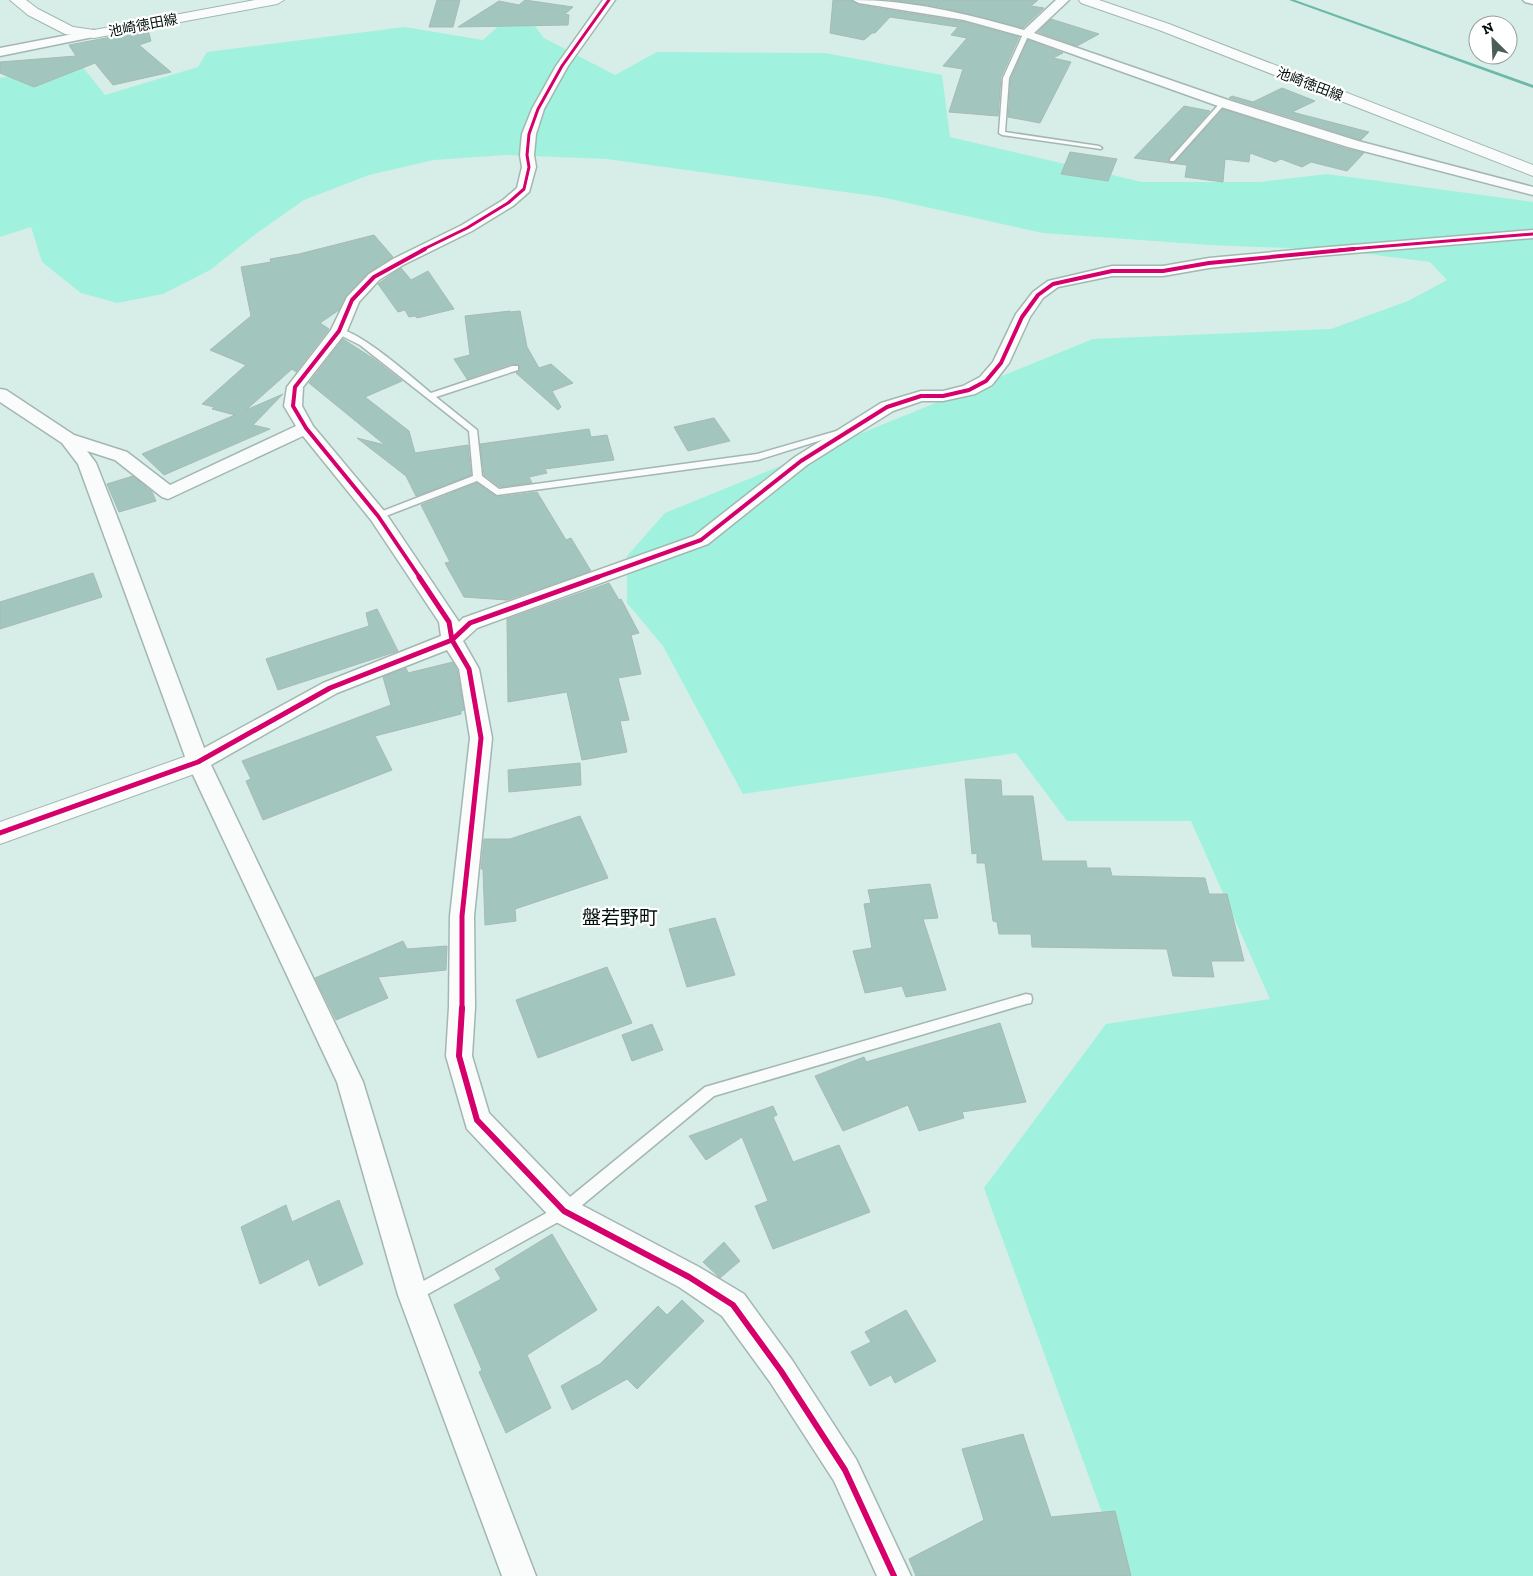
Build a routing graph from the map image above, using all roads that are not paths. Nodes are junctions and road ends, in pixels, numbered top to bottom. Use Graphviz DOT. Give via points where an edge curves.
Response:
graph roads {
  1 [pos="17,0"];
  2 [pos="277,0"];
  3 [pos="609,0"];
  4 [pos="859,0"];
  5 [pos="1063,0"];
  6 [pos="1086,0"];
  7 [pos="1529,0"];
  8 [pos="1533,1"];
  9 [pos="94,34"];
  10 [pos="1026,34"];
  11 [pos="0,52"];
  12 [pos="1223,103"];
  13 [pos="1099,148"];
  14 [pos="1172,160"];
  15 [pos="1533,171"];
  16 [pos="1533,191"];
  17 [pos="1533,234"];
  18 [pos="339,331"];
  19 [pos="515,368"];
  20 [pos="0,394"];
  21 [pos="430,396"];
  22 [pos="306,428"];
  23 [pos="847,431"];
  24 [pos="68,439"];
  25 [pos="478,477"];
  26 [pos="378,516"];
  27 [pos="452,640"];
  28 [pos="198,762"];
  29 [pos="0,833"];
  30 [pos="1026,999"];
  31 [pos="564,1211"];
  32 [pos="413,1295"];
  33 [pos="519,1576"];
  34 [pos="894,1576"];
  1 -- 9 [label="main road, 池崎徳田線" via="70,31"];
  2 -- 9 [label="main road, 池崎徳田線"];
  3 -- 18 [label="street" via="562,66 538,109 529,134 529,167 524,189 508,203 467,228 374,277 352,300"];
  4 -- 10 [label="street" via="965,17"];
  5 -- 10 [label="street"];
  6 -- 15 [label="main road, 池崎徳田線" via="1164,27"];
  7 -- 8 [label="street"];
  9 -- 11 [label="street"];
  10 -- 12 [label="street"];
  10 -- 13 [label="lane" via="1006,78 1002,133"];
  12 -- 14 [label="lane"];
  12 -- 16 [label="street" via="1353,144"];
  17 -- 23 [label="street" via="1317,252 1163,271 1112,271 1053,284 1038,294 1022,317 1001,363 986,381 969,390 943,396 921,396 887,407"];
  18 -- 21 [label="lane" via="363,343"];
  18 -- 22 [label="street" via="295,387 293,406"];
  19 -- 21 [label="lane"];
  20 -- 24 [label="street"];
  21 -- 25 [label="lane" via="473,430"];
  22 -- 24 [label="street" via="168,493 121,456"];
  22 -- 26 [label="street"];
  23 -- 25 [label="lane" via="758,457 497,492"];
  23 -- 27 [label="street" via="801,461 701,540 470,623"];
  24 -- 28 [label="street" via="90,472"];
  25 -- 26 [label="lane"];
  26 -- 27 [label="street" via="449,622"];
  27 -- 28 [label="street" via="330,688"];
  27 -- 31 [label="street" via="469,669 481,738 462,916 459,1056 477,1120"];
  28 -- 29 [label="main road"];
  28 -- 32 [label="street" via="350,1082"];
  30 -- 31 [label="lane" via="710,1091"];
  31 -- 32 [label="lane"];
  31 -- 34 [label="street" via="689,1277 733,1305 781,1371 845,1470"];
  32 -- 33 [label="street"];
}
